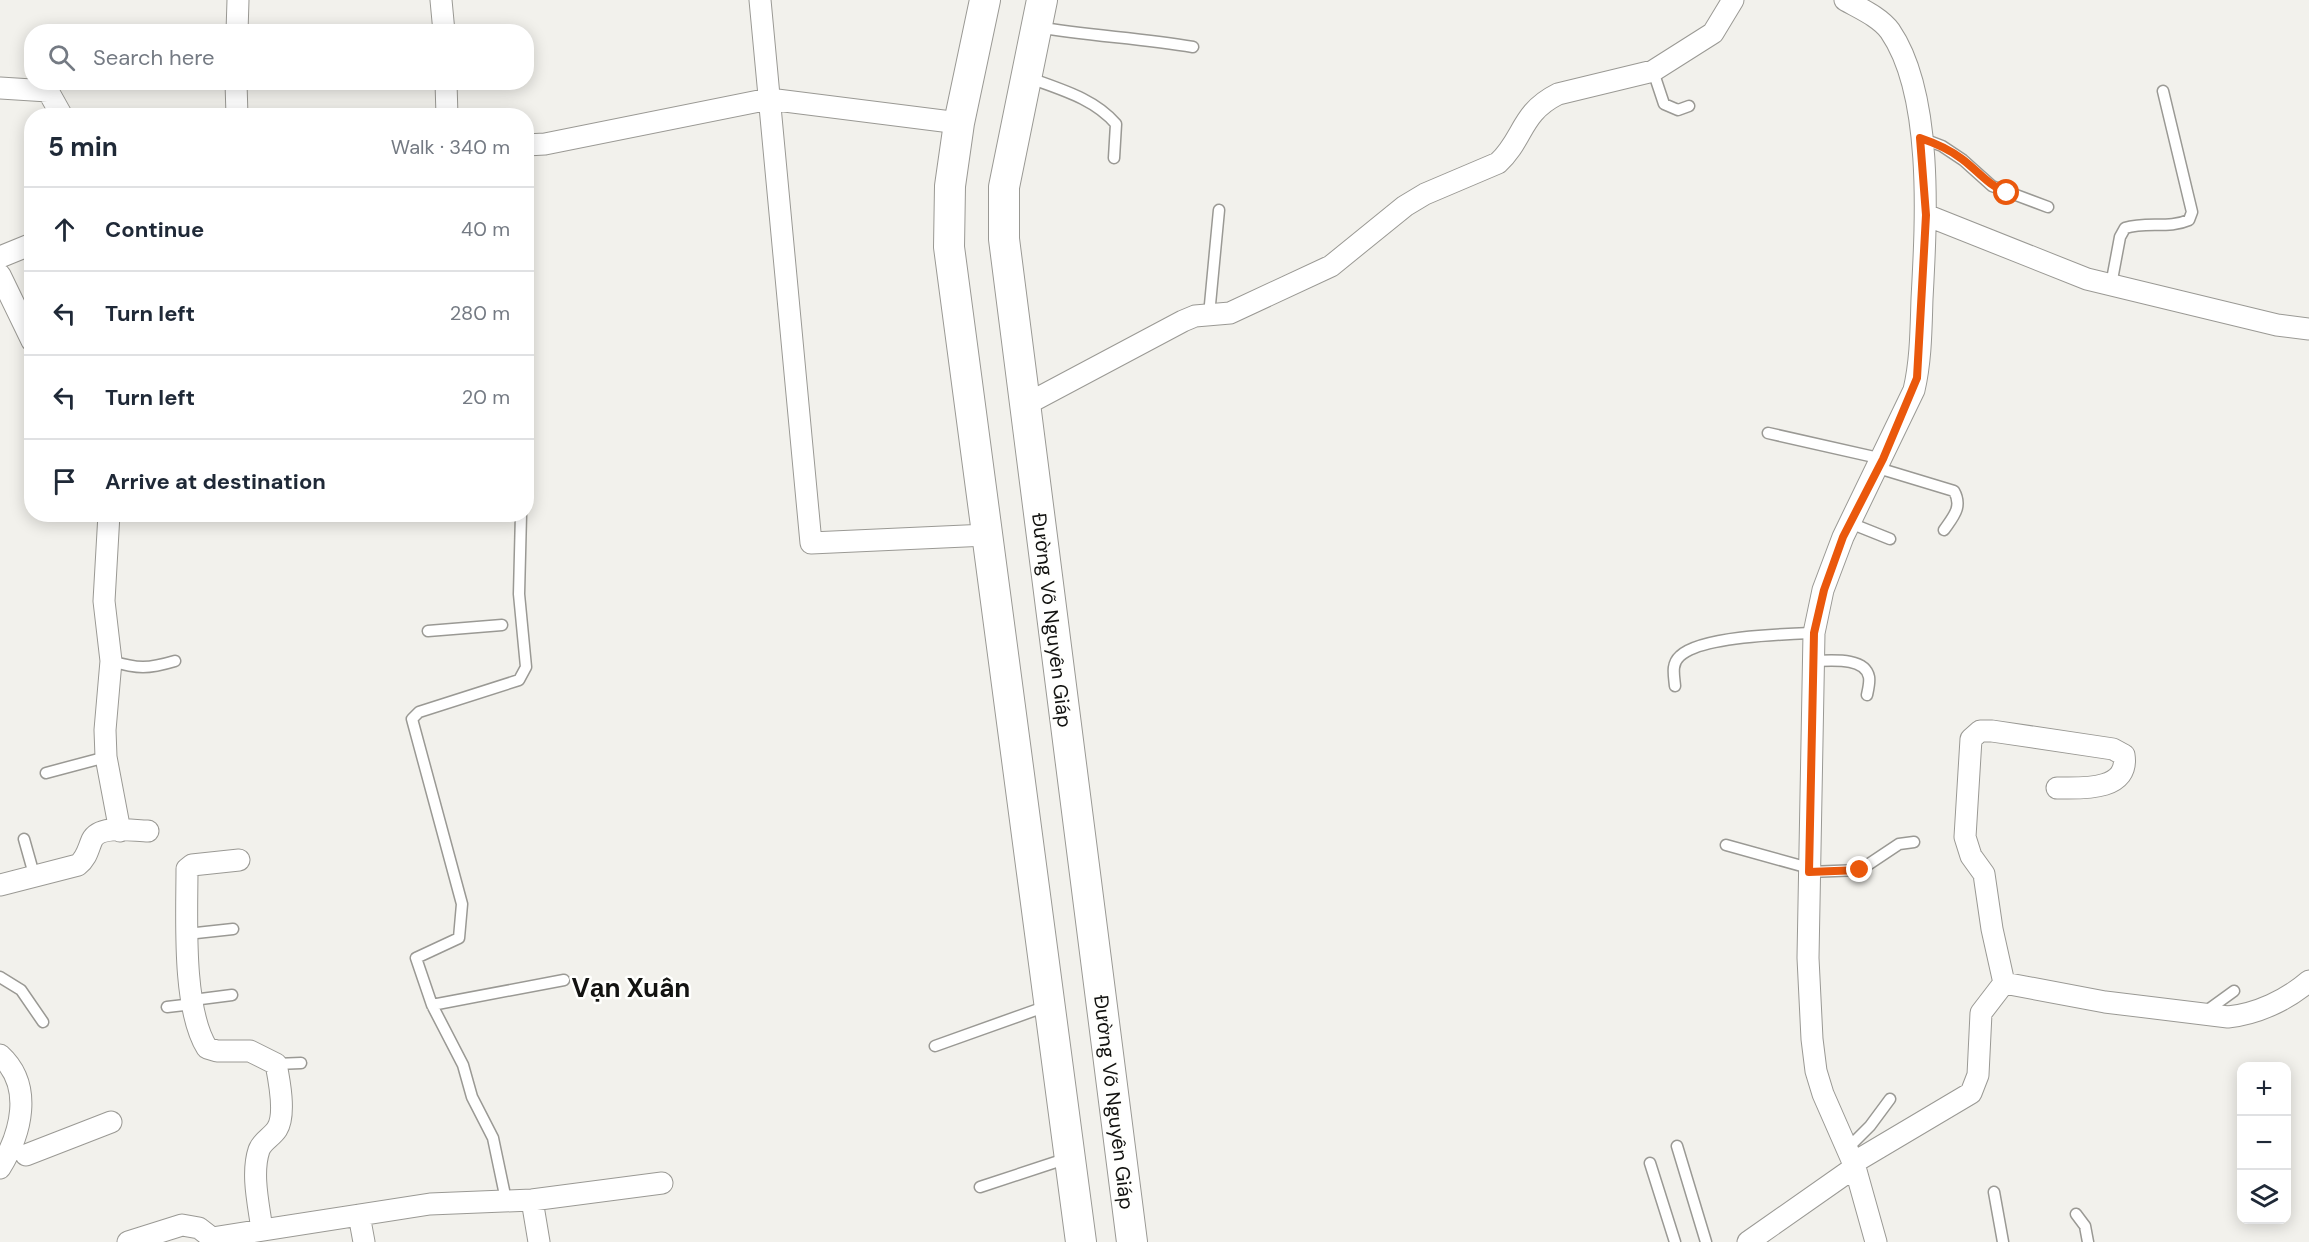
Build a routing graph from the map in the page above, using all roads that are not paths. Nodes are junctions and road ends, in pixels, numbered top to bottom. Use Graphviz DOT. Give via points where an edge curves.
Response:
graph roads {
  1 [pos="238,0"];
  2 [pos="441,0"];
  3 [pos="760,0"];
  4 [pos="985,0"];
  5 [pos="1733,0"];
  6 [pos="1845,0"];
  7 [pos="1040,14"];
  8 [pos="237,24"];
  9 [pos="443,24"];
  10 [pos="1193,47"];
  11 [pos="1653,71"];
  12 [pos="1027,76"];
  13 [pos="0,88"];
  14 [pos="24,90"];
  15 [pos="32,90"];
  16 [pos="236,90"];
  17 [pos="446,90"];
  18 [pos="2163,91"];
  19 [pos="769,99"];
  20 [pos="1689,106"];
  21 [pos="58,108"];
  22 [pos="237,108"];
  23 [pos="447,108"];
  24 [pos="959,123"];
  25 [pos="1920,138"];
  26 [pos="534,145"];
  27 [pos="1114,158"];
  28 [pos="2048,207"];
  29 [pos="1219,210"];
  30 [pos="1926,215"];
  31 [pos="24,247"];
  32 [pos="0,257"];
  33 [pos="0,275"];
  34 [pos="2111,285"];
  35 [pos="1209,315"];
  36 [pos="24,324"];
  37 [pos="2309,329"];
  38 [pos="1025,405"];
  39 [pos="1768,433"];
  40 [pos="1881,463"];
  41 [pos="109,522"];
  42 [pos="521,522"];
  43 [pos="1850,523"];
  44 [pos="1944,530"];
  45 [pos="987,535"];
  46 [pos="1890,539"];
  47 [pos="502,625"];
  48 [pos="429,631"];
  49 [pos="1814,633"];
  50 [pos="111,661"];
  51 [pos="175,661"];
  52 [pos="1814,661"];
  53 [pos="1675,686"];
  54 [pos="1867,695"];
  55 [pos="106,757"];
  56 [pos="46,773"];
  57 [pos="2057,788"];
  58 [pos="120,831"];
  59 [pos="148,831"];
  60 [pos="24,839"];
  61 [pos="1914,842"];
  62 [pos="1726,845"];
  63 [pos="239,860"];
  64 [pos="1809,870"];
  65 [pos="35,878"];
  66 [pos="0,885"];
  67 [pos="233,929"];
  68 [pos="187,934"];
  69 [pos="0,977"];
  70 [pos="564,980"];
  71 [pos="2309,981"];
  72 [pos="2004,983"];
  73 [pos="2234,991"];
  74 [pos="232,995"];
  75 [pos="193,1002"];
  76 [pos="432,1005"];
  77 [pos="1050,1005"];
  78 [pos="167,1007"];
  79 [pos="2202,1013"];
  80 [pos="43,1022"];
  81 [pos="935,1046"];
  82 [pos="0,1055"];
  83 [pos="302,1063"];
  84 [pos="276,1064"];
  85 [pos="1890,1099"];
  86 [pos="111,1122"];
  87 [pos="1677,1146"];
  88 [pos="1070,1158"];
  89 [pos="1852,1160"];
  90 [pos="11,1161"];
  91 [pos="1650,1163"];
  92 [pos="662,1183"];
  93 [pos="980,1187"];
  94 [pos="1994,1192"];
  95 [pos="506,1200"];
  96 [pos="532,1200"];
  97 [pos="2076,1214"];
  98 [pos="359,1215"];
  99 [pos="262,1230"];
  100 [pos="212,1240"];
  101 [pos="128,1242"];
  102 [pos="364,1242"];
  103 [pos="539,1242"];
  104 [pos="1081,1242"];
  105 [pos="1132,1242"];
  106 [pos="1675,1242"];
  107 [pos="1706,1242"];
  108 [pos="1748,1242"];
  109 [pos="1876,1242"];
  110 [pos="2003,1242"];
  111 [pos="2088,1242"];
  1 -- 8 [label="street"];
  2 -- 9 [label="street"];
  3 -- 19 [label="street"];
  4 -- 24 [label="main road"];
  5 -- 11 [label="street" via="1713,33"];
  6 -- 25 [label="street" via="1888,28 1898,44 1909,71"];
  7 -- 10 [label="lane" via="1084,35 1141,38"];
  7 -- 12 [label="main road, Đường Võ Nguyên Giáp"];
  11 -- 20 [label="lane" via="1664,104 1678,110"];
  11 -- 35 [label="street" via="1545,100 1526,119 1498,163 1405,206 1331,266 1263,300 1230,313"];
  12 -- 27 [label="lane" via="1104,110 1116,124"];
  12 -- 38 [label="main road, Đường Võ Nguyên Giáp" via="1004,187 1004,239"];
  13 -- 14 [label="street"];
  15 -- 21 [label="street" via="48,91"];
  16 -- 22 [label="street"];
  17 -- 23 [label="street"];
  18 -- 34 [label="lane" via="2192,212 2189,220 2180,224 2125,228"];
  19 -- 24 [label="street"];
  19 -- 26 [label="street"];
  19 -- 45 [label="street" via="811,543"];
  24 -- 45 [label="main road" via="950,186 950,247"];
  25 -- 28 [label="lane" via="1942,146 1992,186"];
  25 -- 30 [label="street"];
  29 -- 35 [label="lane"];
  30 -- 34 [label="street" via="2029,258"];
  30 -- 40 [label="street" via="1917,378"];
  31 -- 32 [label="street"];
  33 -- 36 [label="street"];
  34 -- 37 [label="street" via="2277,325"];
  35 -- 38 [label="street" via="1183,321"];
  38 -- 105 [label="main road, Đường Võ Nguyên Giáp"];
  39 -- 40 [label="lane"];
  40 -- 43 [label="street"];
  40 -- 44 [label="lane" via="1954,491 1959,499 1958,508"];
  41 -- 50 [label="street" via="104,600"];
  42 -- 76 [label="lane" via="520,624 526,668 519,680 419,712 412,719 462,904 459,938 416,958"];
  43 -- 46 [label="lane"];
  43 -- 49 [label="street" via="1827,580"];
  45 -- 77 [label="main road"];
  47 -- 48 [label="lane"];
  49 -- 52 [label="street"];
  49 -- 53 [label="lane" via="1733,638 1694,649 1681,655 1673,666"];
  50 -- 51 [label="lane" via="149,669"];
  50 -- 55 [label="street"];
  52 -- 54 [label="lane" via="1855,663 1870,678"];
  52 -- 64 [label="street"];
  55 -- 56 [label="lane"];
  55 -- 58 [label="street"];
  57 -- 72 [label="street" via="2104,786 2120,772 2124,755 2080,743 1992,731 1980,731 1971,739 1965,837 1971,856 1984,874"];
  58 -- 59 [label="street"];
  58 -- 65 [label="street" via="97,833 78,865"];
  60 -- 65 [label="lane"];
  61 -- 64 [label="lane" via="1899,844 1860,870"];
  62 -- 64 [label="lane"];
  63 -- 68 [label="street" via="192,865 188,870"];
  64 -- 89 [label="street" via="1808,958 1816,1071"];
  65 -- 66 [label="street"];
  67 -- 68 [label="lane"];
  68 -- 75 [label="street"];
  69 -- 80 [label="lane" via="21,990"];
  70 -- 76 [label="lane"];
  71 -- 79 [label="street" via="2293,994 2244,1016"];
  72 -- 79 [label="street" via="2105,1002"];
  72 -- 89 [label="street" via="1981,1012 1978,1075 1971,1093"];
  73 -- 79 [label="lane"];
  74 -- 75 [label="lane"];
  75 -- 78 [label="lane"];
  75 -- 84 [label="street" via="207,1048 250,1051"];
  76 -- 95 [label="lane" via="463,1065 472,1097 493,1138"];
  77 -- 81 [label="lane"];
  77 -- 88 [label="main road"];
  82 -- 90 [label="street" via="12,1070 22,1102"];
  83 -- 84 [label="lane"];
  84 -- 99 [label="street" via="281,1086 280,1121 258,1151 256,1172"];
  85 -- 89 [label="lane"];
  86 -- 90 [label="street"];
  87 -- 107 [label="lane"];
  88 -- 93 [label="lane"];
  88 -- 104 [label="main road"];
  89 -- 108 [label="street"];
  89 -- 109 [label="street"];
  91 -- 106 [label="lane"];
  92 -- 96 [label="street"];
  94 -- 110 [label="lane"];
  95 -- 96 [label="street"];
  95 -- 98 [label="street" via="430,1204"];
  96 -- 103 [label="street"];
  97 -- 111 [label="lane" via="2085,1226"];
  98 -- 99 [label="street"];
  98 -- 102 [label="street"];
  99 -- 100 [label="street"];
  100 -- 101 [label="street" via="199,1228 182,1225"];
}
